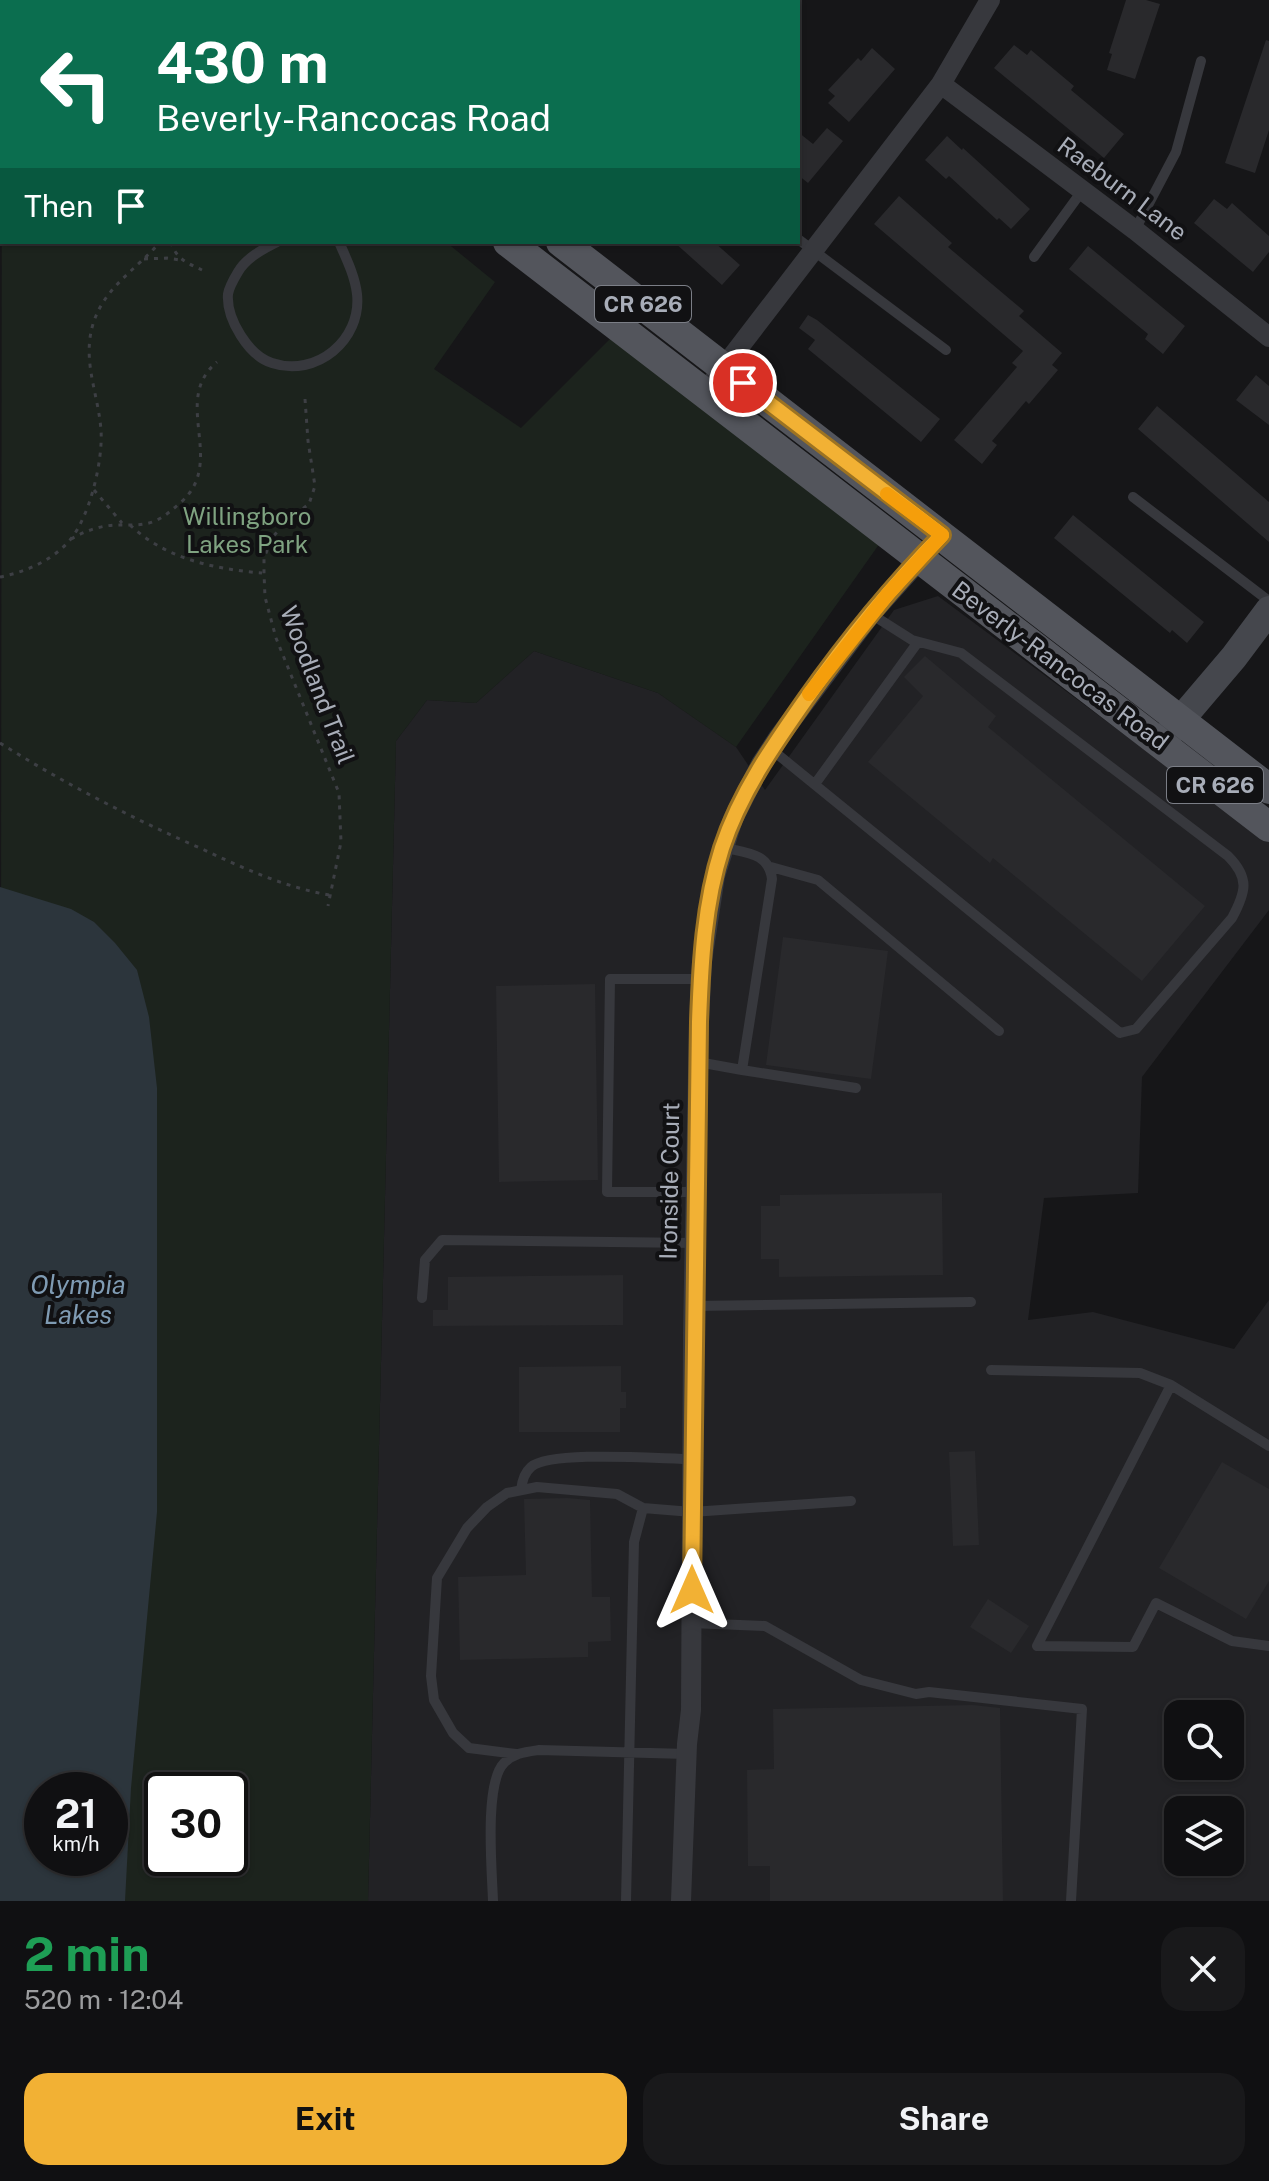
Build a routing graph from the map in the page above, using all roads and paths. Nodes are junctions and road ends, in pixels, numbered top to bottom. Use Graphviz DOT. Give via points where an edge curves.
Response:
graph roads {
  1 [pos="990,0"];
  2 [pos="1201,61"];
  3 [pos="941,84"];
  4 [pos="1082,191"];
  5 [pos="1135,230"];
  6 [pos="158,244"];
  7 [pos="172,244"];
  8 [pos="273,244"];
  9 [pos="340,244"];
  10 [pos="511,244"];
  11 [pos="564,244"];
  12 [pos="805,244"];
  13 [pos="1034,257"];
  14 [pos="144,259"];
  15 [pos="182,261"];
  16 [pos="202,270"];
  17 [pos="1269,337"];
  18 [pos="946,350"];
  19 [pos="217,362"];
  20 [pos="723,367"];
  21 [pos="704,393"];
  22 [pos="305,399"];
  23 [pos="94,490"];
  24 [pos="1133,497"];
  25 [pos="127,525"];
  26 [pos="942,535"];
  27 [pos="71,539"];
  28 [pos="919,558"];
  29 [pos="264,573"];
  30 [pos="0,577"];
  31 [pos="1269,601"];
  32 [pos="1269,610"];
  33 [pos="871,614"];
  34 [pos="918,642"];
  35 [pos="1180,720"];
  36 [pos="0,743"];
  37 [pos="1161,743"];
  38 [pos="771,749"];
  39 [pos="815,784"];
  40 [pos="1269,789"];
  41 [pos="1269,827"];
  42 [pos="722,847"];
  43 [pos="771,867"];
  44 [pos="330,896"];
  45 [pos="328,906"];
  46 [pos="701,979"];
  47 [pos="999,1031"];
  48 [pos="698,1062"];
  49 [pos="742,1070"];
  50 [pos="856,1088"];
  51 [pos="696,1192"];
  52 [pos="695,1243"];
  53 [pos="422,1298"];
  54 [pos="971,1302"];
  55 [pos="694,1306"];
  56 [pos="991,1370"];
  57 [pos="1171,1385"];
  58 [pos="1269,1446"];
  59 [pos="693,1459"];
  60 [pos="521,1490"];
  61 [pos="851,1501"];
  62 [pos="643,1508"];
  63 [pos="692,1512"];
  64 [pos="691,1623"];
  65 [pos="1269,1646"];
  66 [pos="630,1753"];
  67 [pos="516,1754"];
  68 [pos="687,1754"];
  69 [pos="493,1901"];
  70 [pos="626,1901"];
  71 [pos="681,1901"];
  72 [pos="1071,1901"];
  1 -- 3 [label="street"];
  2 -- 5 [label="lane" via="1176,152"];
  3 -- 4 [label="street, Raeburn Lane"];
  3 -- 12 [label="street"];
  4 -- 5 [label="street, Raeburn Lane"];
  4 -- 13 [label="lane"];
  5 -- 17 [label="street, Raeburn Lane"];
  6 -- 14 [label="path"];
  7 -- 15 [label="path"];
  8 -- 9 [label="lane" via="238,270 228,295 248,349 271,363 297,367 324,359 345,340 356,319 357,295"];
  10 -- 21 [label="main road, Beverly-Rancocas Road / CR 626"];
  11 -- 20 [label="main road, Beverly-Rancocas Road / CR 626"];
  12 -- 18 [label="lane"];
  12 -- 20 [label="street"];
  14 -- 15 [label="path"];
  14 -- 23 [label="path" via="110,290 90,337 89,365 101,434"];
  15 -- 16 [label="path"];
  19 -- 25 [label="path" via="205,373 196,398 201,452 195,488 155,521"];
  20 -- 21 [label="street"];
  20 -- 26 [label="main road, Beverly-Rancocas Road / CR 626"];
  21 -- 28 [label="main road, Beverly-Rancocas Road / CR 626"];
  22 -- 29 [label="path, Woodland Trail" via="315,486 309,504 272,538"];
  23 -- 25 [label="path"];
  23 -- 27 [label="path"];
  24 -- 31 [label="lane"];
  25 -- 27 [label="path" via="97,528"];
  25 -- 29 [label="path" via="175,555 226,570"];
  26 -- 28 [label="street, Ironside Court"];
  26 -- 35 [label="main road, Beverly-Rancocas Road / CR 626"];
  27 -- 30 [label="path" via="32,567"];
  28 -- 33 [label="street, Ironside Court"];
  28 -- 37 [label="main road, Beverly-Rancocas Road / CR 626"];
  29 -- 44 [label="path, Woodland Trail" via="276,638 339,793 341,842"];
  32 -- 35 [label="street"];
  33 -- 34 [label="lane"];
  33 -- 38 [label="street, Ironside Court"];
  34 -- 39 [label="lane"];
  34 -- 39 [label="lane" via="961,653 1228,856 1244,881 1232,918 1136,1029 1120,1033"];
  35 -- 37 [label="street"];
  35 -- 40 [label="main road, Beverly-Rancocas Road / CR 626"];
  36 -- 44 [label="path" via="122,813 297,890"];
  37 -- 41 [label="main road, Beverly-Rancocas Road / CR 626"];
  38 -- 39 [label="lane"];
  38 -- 42 [label="street, Ironside Court"];
  42 -- 43 [label="lane" via="760,857"];
  42 -- 46 [label="street, Ironside Court"];
  43 -- 47 [label="lane" via="818,880"];
  43 -- 49 [label="lane"];
  44 -- 45 [label="path, Woodland Trail"];
  46 -- 48 [label="street, Ironside Court"];
  46 -- 51 [label="lane" via="610,979 607,1192"];
  48 -- 49 [label="lane"];
  48 -- 51 [label="street, Ironside Court"];
  49 -- 50 [label="lane"];
  51 -- 52 [label="street, Ironside Court"];
  52 -- 53 [label="lane" via="442,1240 425,1260"];
  52 -- 55 [label="street, Ironside Court"];
  54 -- 55 [label="lane"];
  55 -- 59 [label="street, Ironside Court"];
  56 -- 57 [label="lane" via="1140,1373"];
  57 -- 58 [label="lane"];
  57 -- 65 [label="lane" via="1037,1646 1133,1647 1156,1603 1232,1641"];
  59 -- 60 [label="lane" via="547,1460 531,1466"];
  59 -- 63 [label="street, Ironside Court"];
  60 -- 62 [label="lane" via="617,1494"];
  60 -- 67 [label="lane" via="487,1507 467,1528 437,1578 431,1676 434,1700 453,1733 469,1748"];
  61 -- 63 [label="lane"];
  62 -- 63 [label="lane"];
  62 -- 66 [label="lane" via="634,1542"];
  63 -- 64 [label="street, Ironside Court"];
  64 -- 68 [label="street, Ironside Court"];
  64 -- 72 [label="lane" via="765,1626 861,1680 916,1694 1082,1709"];
  66 -- 67 [label="lane"];
  66 -- 68 [label="lane"];
  66 -- 70 [label="lane"];
  67 -- 69 [label="lane" via="499,1768 491,1789"];
  68 -- 71 [label="street, Ironside Court"];
}
